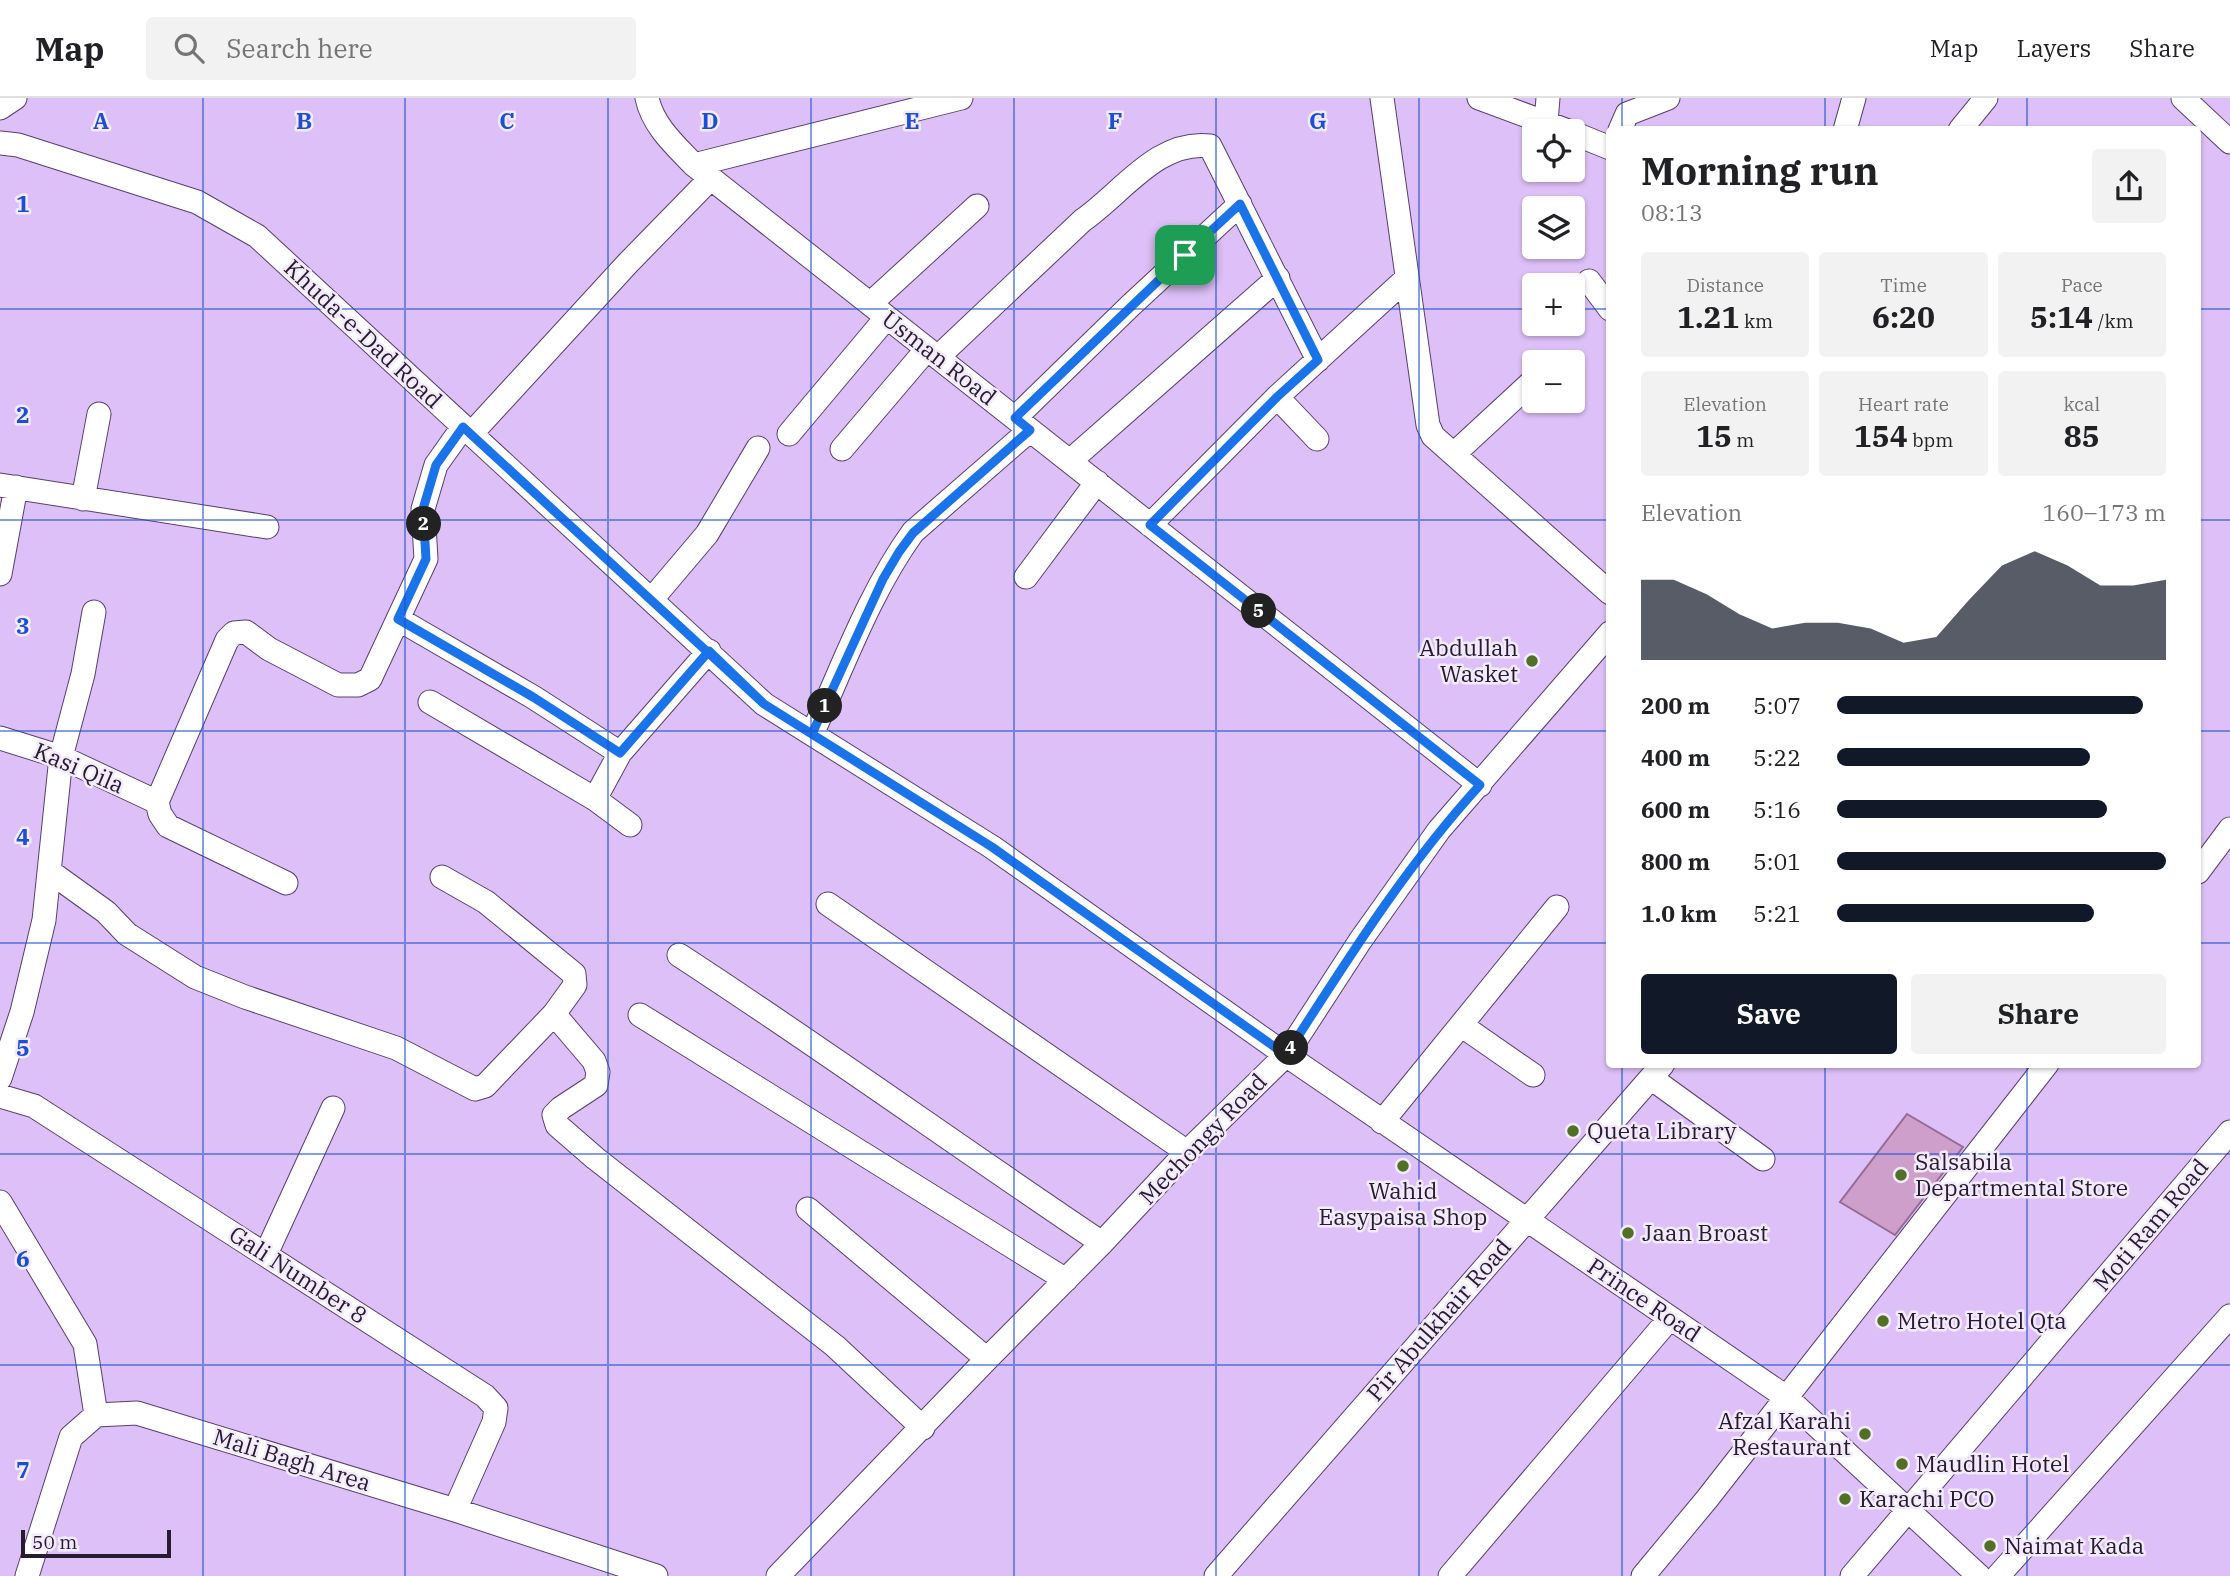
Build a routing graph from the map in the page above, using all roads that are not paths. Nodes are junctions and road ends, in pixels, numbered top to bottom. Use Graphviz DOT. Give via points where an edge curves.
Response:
graph roads {
  1 [pos="15,98"];
  2 [pos="648,98"];
  3 [pos="961,98"];
  4 [pos="1382,98"];
  5 [pos="1479,98"];
  6 [pos="1548,98"];
  7 [pos="1668,98"];
  8 [pos="1854,98"];
  9 [pos="1986,98"];
  10 [pos="2183,98"];
  11 [pos="0,108"];
  12 [pos="1538,119"];
  13 [pos="1546,119"];
  14 [pos="1622,126"];
  15 [pos="1846,126"];
  16 [pos="1964,126"];
  17 [pos="1585,138"];
  18 [pos="2230,142"];
  19 [pos="0,143"];
  20 [pos="1606,146"];
  21 [pos="703,171"];
  22 [pos="1240,204"];
  23 [pos="977,206"];
  24 [pos="1278,278"];
  25 [pos="1406,279"];
  26 [pos="1589,281"];
  27 [pos="1606,304"];
  28 [pos="879,310"];
  29 [pos="933,353"];
  30 [pos="1318,360"];
  31 [pos="1522,391"];
  32 [pos="1277,397"];
  33 [pos="99,414"];
  34 [pos="1022,424"];
  35 [pos="467,430"];
  36 [pos="789,434"];
  37 [pos="1317,439"];
  38 [pos="758,448"];
  39 [pos="842,449"];
  40 [pos="1454,454"];
  41 [pos="1070,461"];
  42 [pos="1097,482"];
  43 [pos="8,486"];
  44 [pos="83,499"];
  45 [pos="1150,525"];
  46 [pos="267,527"];
  47 [pos="0,574"];
  48 [pos="1026,577"];
  49 [pos="1606,589"];
  50 [pos="652,599"];
  51 [pos="94,612"];
  52 [pos="398,619"];
  53 [pos="1606,638"];
  54 [pos="709,651"];
  55 [pos="430,702"];
  56 [pos="812,734"];
  57 [pos="0,738"];
  58 [pos="620,753"];
  59 [pos="61,757"];
  60 [pos="1480,785"];
  61 [pos="595,799"];
  62 [pos="157,802"];
  63 [pos="629,825"];
  64 [pos="2230,829"];
  65 [pos="2201,868"];
  66 [pos="49,872"];
  67 [pos="442,877"];
  68 [pos="286,883"];
  69 [pos="828,904"];
  70 [pos="1557,907"];
  71 [pos="679,955"];
  72 [pos="554,1014"];
  73 [pos="640,1016"];
  74 [pos="1461,1025"];
  75 [pos="1286,1055"];
  76 [pos="2044,1068"];
  77 [pos="1657,1071"];
  78 [pos="1533,1075"];
  79 [pos="0,1078"];
  80 [pos="0,1096"];
  81 [pos="333,1108"];
  82 [pos="1382,1122"];
  83 [pos="2230,1132"];
  84 [pos="1187,1152"];
  85 [pos="1763,1159"];
  86 [pos="0,1202"];
  87 [pos="808,1209"];
  88 [pos="1526,1220"];
  89 [pos="1102,1243"];
  90 [pos="266,1254"];
  91 [pos="1066,1280"];
  92 [pos="1670,1318"];
  93 [pos="2229,1319"];
  94 [pos="986,1359"];
  95 [pos="1786,1397"];
  96 [pos="96,1415"];
  97 [pos="923,1428"];
  98 [pos="455,1510"];
  99 [pos="1908,1510"];
  100 [pos="27,1576"];
  101 [pos="656,1576"];
  102 [pos="778,1576"];
  103 [pos="1216,1576"];
  104 [pos="1450,1576"];
  105 [pos="1643,1576"];
  106 [pos="1852,1576"];
  107 [pos="1979,1576"];
  108 [pos="1998,1576"];
  1 -- 11 [label="street"];
  2 -- 21 [label="street, Usman Road" via="656,122"];
  3 -- 21 [label="street"];
  4 -- 25 [label="street"];
  5 -- 12 [label="street"];
  6 -- 13 [label="street"];
  7 -- 14 [label="street" via="1627,114"];
  8 -- 15 [label="street"];
  9 -- 16 [label="street"];
  10 -- 18 [label="street"];
  17 -- 20 [label="street"];
  19 -- 35 [label="street, Khuda-e-Dad Road" via="197,202 257,236"];
  21 -- 28 [label="street, Usman Road"];
  21 -- 35 [label="street" via="628,263"];
  22 -- 24 [label="street"];
  22 -- 29 [label="street" via="1210,146 1188,146 1141,169"];
  22 -- 34 [label="street" via="1130,306"];
  23 -- 28 [label="street"];
  24 -- 30 [label="street"];
  24 -- 41 [label="street"];
  25 -- 30 [label="street"];
  25 -- 40 [label="street" via="1428,425 1433,436"];
  26 -- 27 [label="street"];
  28 -- 29 [label="street, Usman Road"];
  28 -- 36 [label="street"];
  29 -- 34 [label="street, Usman Road"];
  29 -- 39 [label="street"];
  30 -- 32 [label="street"];
  31 -- 40 [label="street"];
  32 -- 37 [label="street"];
  32 -- 45 [label="street"];
  33 -- 44 [label="street"];
  34 -- 41 [label="street, Usman Road"];
  34 -- 56 [label="street" via="899,552"];
  35 -- 50 [label="street, Khuda-e-Dad Road"];
  35 -- 52 [label="street" via="436,465 423,509 426,559"];
  38 -- 50 [label="street" via="707,534"];
  40 -- 49 [label="street"];
  41 -- 42 [label="street, Usman Road"];
  42 -- 45 [label="street, Usman Road"];
  42 -- 48 [label="street"];
  43 -- 44 [label="street"];
  43 -- 47 [label="street"];
  44 -- 46 [label="street"];
  45 -- 60 [label="street, Usman Road"];
  50 -- 54 [label="street, Khuda-e-Dad Road"];
  51 -- 59 [label="street"];
  52 -- 58 [label="street"];
  52 -- 62 [label="street" via="370,679 358,685 338,684 246,632 234,633"];
  53 -- 60 [label="street, Mechongy Road"];
  54 -- 56 [label="street, Khuda-e-Dad Road" via="764,704"];
  54 -- 58 [label="street"];
  55 -- 61 [label="street"];
  56 -- 75 [label="street, Khuda-e-Dad Road" via="992,847"];
  57 -- 59 [label="street, Kasi Qila"];
  58 -- 61 [label="street"];
  59 -- 62 [label="street, Kasi Qila"];
  59 -- 66 [label="street"];
  60 -- 75 [label="street, Mechongy Road" via="1439,830"];
  61 -- 63 [label="street"];
  62 -- 68 [label="street" via="168,825"];
  64 -- 65 [label="street"];
  66 -- 72 [label="street" via="106,912 127,934 195,977 396,1048 475,1089 485,1086"];
  66 -- 79 [label="street" via="44,920"];
  67 -- 72 [label="street" via="486,902 574,974 575,985"];
  69 -- 84 [label="street"];
  70 -- 74 [label="street"];
  71 -- 89 [label="street"];
  72 -- 97 [label="street" via="598,1072 596,1085 554,1115 557,1125 835,1346"];
  73 -- 91 [label="street"];
  74 -- 78 [label="street"];
  74 -- 82 [label="street"];
  75 -- 82 [label="street, Prince Road"];
  75 -- 84 [label="street, Mechongy Road"];
  76 -- 95 [label="street"];
  77 -- 85 [label="street"];
  77 -- 88 [label="street, Pir Abulkhair Road"];
  80 -- 90 [label="street, Gali Number 8" via="34,1106"];
  81 -- 90 [label="street"];
  82 -- 88 [label="street, Prince Road"];
  83 -- 99 [label="street, Moti Ram Road"];
  84 -- 89 [label="street, Mechongy Road"];
  86 -- 96 [label="street" via="85,1344"];
  87 -- 94 [label="street"];
  88 -- 92 [label="street, Prince Road"];
  88 -- 103 [label="street, Pir Abulkhair Road"];
  89 -- 91 [label="street, Mechongy Road"];
  90 -- 98 [label="street, Gali Number 8" via="485,1396 496,1408"];
  91 -- 94 [label="street, Mechongy Road"];
  92 -- 95 [label="street, Prince Road"];
  92 -- 104 [label="street"];
  93 -- 108 [label="street"];
  94 -- 97 [label="street, Mechongy Road"];
  95 -- 99 [label="street, Prince Road"];
  95 -- 105 [label="street"];
  96 -- 98 [label="street, Mali Bagh Area" via="137,1413"];
  96 -- 100 [label="street" via="71,1437"];
  97 -- 102 [label="street, Mechongy Road"];
  98 -- 101 [label="street, Mali Bagh Area"];
  99 -- 106 [label="street, Moti Ram Road"];
  99 -- 107 [label="street, Prince Road"];
}
